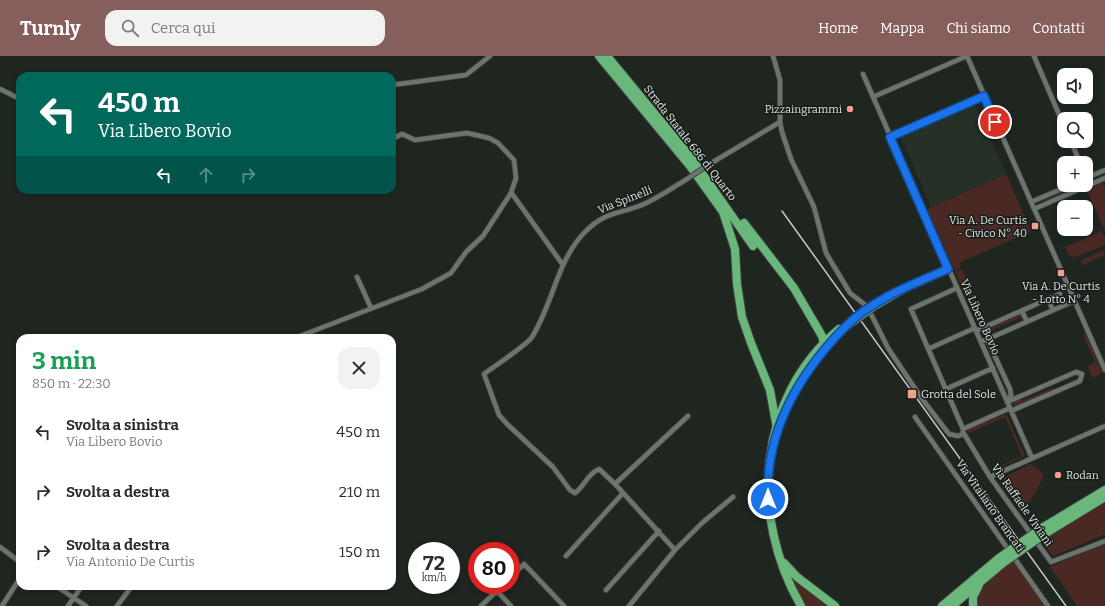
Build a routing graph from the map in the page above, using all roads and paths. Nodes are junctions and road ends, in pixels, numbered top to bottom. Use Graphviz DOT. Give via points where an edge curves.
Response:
graph roads {
  1 [pos="490,56"];
  2 [pos="599,56"];
  3 [pos="607,56"];
  4 [pos="773,56"];
  5 [pos="967,56"];
  6 [pos="1034,56"];
  7 [pos="863,74"];
  8 [pos="396,84"];
  9 [pos="0,89"];
  10 [pos="984,96"];
  11 [pos="16,97"];
  12 [pos="873,97"];
  13 [pos="1058,112"];
  14 [pos="780,122"];
  15 [pos="396,137"];
  16 [pos="890,137"];
  17 [pos="1105,170"];
  18 [pos="1093,174"];
  19 [pos="1105,178"];
  20 [pos="1093,183"];
  21 [pos="1057,191"];
  22 [pos="1072,192"];
  23 [pos="512,194"];
  24 [pos="1031,202"];
  25 [pos="1034,209"];
  26 [pos="726,210"];
  27 [pos="753,246"];
  28 [pos="563,265"];
  29 [pos="948,269"];
  30 [pos="357,277"];
  31 [pos="957,288"];
  32 [pos="1060,294"];
  33 [pos="1048,299"];
  34 [pos="1074,301"];
  35 [pos="372,308"];
  36 [pos="1053,310"];
  37 [pos="1022,311"];
  38 [pos="1027,322"];
  39 [pos="842,328"];
  40 [pos="819,330"];
  41 [pos="975,330"];
  42 [pos="305,334"];
  43 [pos="987,339"];
  44 [pos="825,342"];
  45 [pos="981,342"];
  46 [pos="928,349"];
  47 [pos="824,351"];
  48 [pos="993,368"];
  49 [pos="1105,370"];
  50 [pos="800,377"];
  51 [pos="1054,382"];
  52 [pos="946,389"];
  53 [pos="770,390"];
  54 [pos="1057,391"];
  55 [pos="795,392"];
  56 [pos="787,396"];
  57 [pos="1007,402"];
  58 [pos="1011,409"];
  59 [pos="688,416"];
  60 [pos="915,417"];
  61 [pos="776,423"];
  62 [pos="1105,426"];
  63 [pos="963,431"];
  64 [pos="774,439"];
  65 [pos="1032,458"];
  66 [pos="990,477"];
  67 [pos="615,484"];
  68 [pos="1105,490"];
  69 [pos="623,492"];
  70 [pos="733,497"];
  71 [pos="1105,497"];
  72 [pos="1044,530"];
  73 [pos="659,532"];
  74 [pos="1105,541"];
  75 [pos="0,547"];
  76 [pos="675,550"];
  77 [pos="566,556"];
  78 [pos="779,558"];
  79 [pos="16,559"];
  80 [pos="1001,561"];
  81 [pos="520,568"];
  82 [pos="981,581"];
  83 [pos="16,584"];
  84 [pos="791,587"];
  85 [pos="62,590"];
  86 [pos="79,590"];
  87 [pos="129,590"];
  88 [pos="606,590"];
  89 [pos="494,594"];
  90 [pos="500,594"];
  91 [pos="74,598"];
  92 [pos="2,606"];
  93 [pos="68,606"];
  94 [pos="86,606"];
  95 [pos="117,606"];
  96 [pos="481,606"];
  97 [pos="511,606"];
  98 [pos="564,606"];
  99 [pos="629,606"];
  100 [pos="795,606"];
  101 [pos="801,606"];
  102 [pos="835,606"];
  103 [pos="942,606"];
  104 [pos="952,606"];
  105 [pos="973,606"];
  106 [pos="1048,606"];
  1 -- 8 [label="street" via="466,75"];
  2 -- 26 [label="highway, Strada Statale 686 di Quarto"];
  3 -- 26 [label="highway, Strada Statale 686 di Quarto" via="683,148"];
  4 -- 14 [label="street" via="780,80"];
  5 -- 10 [label="street"];
  5 -- 12 [label="street"];
  6 -- 13 [label="street"];
  7 -- 12 [label="street, Via Libero Bovio"];
  9 -- 11 [label="street"];
  10 -- 16 [label="street"];
  10 -- 24 [label="street"];
  12 -- 16 [label="street, Via Libero Bovio"];
  14 -- 28 [label="street, Via Spinelli, bridge" via="642,205 598,220 576,242"];
  14 -- 63 [label="street" via="791,159 814,207 826,253 835,269 850,293 864,304 898,364 946,429 958,436"];
  15 -- 23 [label="street" via="402,134 415,140 461,133 489,138 498,143 514,160 516,178"];
  16 -- 29 [label="street, Via Libero Bovio"];
  17 -- 18 [label="street"];
  19 -- 20 [label="street"];
  21 -- 24 [label="street"];
  22 -- 25 [label="street"];
  23 -- 28 [label="street"];
  23 -- 35 [label="street" via="483,236 466,252 451,273 422,289"];
  24 -- 25 [label="street"];
  25 -- 34 [label="street"];
  26 -- 27 [label="highway, Strada Statale 686 di Quarto"];
  26 -- 40 [label="highway" via="736,214 789,281"];
  26 -- 53 [label="highway" via="735,249 742,316"];
  28 -- 67 [label="street, Via Spinelli" via="556,288 531,339 484,374 499,415 553,468 570,490 575,493 586,479 599,469"];
  29 -- 31 [label="street, Via Libero Bovio"];
  29 -- 39 [label="highway, bridge" via="905,288"];
  30 -- 35 [label="street"];
  31 -- 41 [label="street, Via Libero Bovio"];
  31 -- 46 [label="street, Via Raffaele Viviani" via="911,309"];
  32 -- 33 [label="street"];
  33 -- 36 [label="street"];
  33 -- 37 [label="street"];
  34 -- 36 [label="street"];
  34 -- 49 [label="street"];
  35 -- 42 [label="street"];
  36 -- 38 [label="street"];
  37 -- 38 [label="street"];
  37 -- 41 [label="street"];
  38 -- 43 [label="street"];
  39 -- 40 [label="highway" via="828,333"];
  39 -- 44 [label="highway"];
  39 -- 47 [label="highway"];
  40 -- 44 [label="highway"];
  41 -- 45 [label="street, Via Libero Bovio"];
  41 -- 46 [label="street"];
  43 -- 45 [label="street"];
  43 -- 57 [label="street" via="1010,392"];
  44 -- 47 [label="highway"];
  44 -- 50 [label="highway"];
  45 -- 48 [label="street, Via Libero Bovio"];
  46 -- 52 [label="street, Via Raffaele Viviani"];
  47 -- 50 [label="highway"];
  48 -- 52 [label="street"];
  48 -- 57 [label="street, Via Libero Bovio"];
  50 -- 55 [label="highway"];
  50 -- 56 [label="highway"];
  51 -- 54 [label="street"];
  51 -- 54 [label="street" via="1078,372 1082,374 1080,381"];
  51 -- 57 [label="street"];
  52 -- 63 [label="street, Via Raffaele Viviani"];
  53 -- 56 [label="highway" via="780,397"];
  53 -- 61 [label="highway"];
  54 -- 58 [label="street"];
  55 -- 56 [label="highway"];
  55 -- 64 [label="highway"];
  56 -- 61 [label="highway"];
  57 -- 58 [label="street, Via Libero Bovio"];
  58 -- 63 [label="street"];
  58 -- 65 [label="street, Via Libero Bovio"];
  59 -- 67 [label="street"];
  60 -- 106 [label="street, Via Vitaliano Brancati"];
  61 -- 64 [label="highway"];
  62 -- 65 [label="street"];
  63 -- 66 [label="street, Via Raffaele Viviani"];
  64 -- 78 [label="highway" via="768,490 770,520"];
  65 -- 66 [label="street"];
  66 -- 74 [label="street, Via Raffaele Viviani" via="1051,562"];
  67 -- 69 [label="street"];
  68 -- 72 [label="highway"];
  69 -- 73 [label="street"];
  69 -- 77 [label="street"];
  70 -- 76 [label="street"];
  71 -- 72 [label="highway"];
  72 -- 80 [label="highway, bridge"];
  73 -- 76 [label="street"];
  73 -- 88 [label="street"];
  75 -- 79 [label="street"];
  76 -- 99 [label="street"];
  78 -- 84 [label="highway"];
  78 -- 102 [label="highway" via="797,577"];
  80 -- 82 [label="highway"];
  80 -- 103 [label="highway"];
  81 -- 98 [label="street" via="524,564"];
  82 -- 104 [label="highway"];
  82 -- 105 [label="highway" via="973,597"];
  83 -- 92 [label="street"];
  84 -- 100 [label="highway"];
  84 -- 101 [label="highway"];
  85 -- 91 [label="street"];
  86 -- 91 [label="street"];
  87 -- 95 [label="street"];
  89 -- 96 [label="street"];
  90 -- 97 [label="street"];
  91 -- 93 [label="street"];
  91 -- 94 [label="street"];
}
